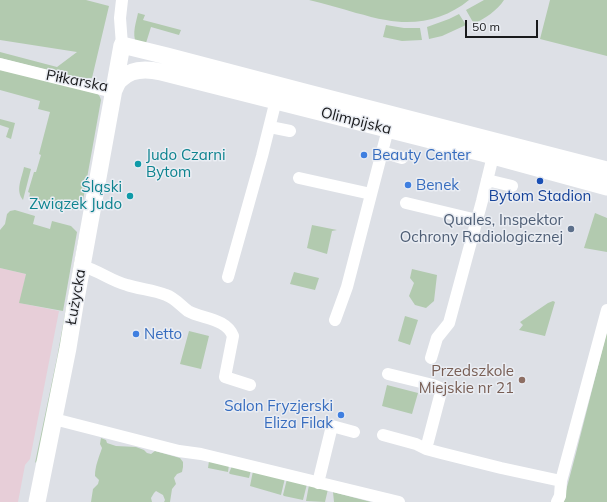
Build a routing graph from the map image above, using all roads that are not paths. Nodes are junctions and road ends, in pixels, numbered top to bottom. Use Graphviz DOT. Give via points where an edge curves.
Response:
graph roads {
  1 [pos="122,0"];
  2 [pos="122,45"];
  3 [pos="0,64"];
  4 [pos="113,92"];
  5 [pos="276,100"];
  6 [pos="306,101"];
  7 [pos="270,127"];
  8 [pos="388,129"];
  9 [pos="290,131"];
  10 [pos="382,152"];
  11 [pos="513,154"];
  12 [pos="493,156"];
  13 [pos="402,158"];
  14 [pos="607,170"];
  15 [pos="299,178"];
  16 [pos="488,180"];
  17 [pos="512,186"];
  18 [pos="607,187"];
  19 [pos="371,194"];
  20 [pos="406,203"];
  21 [pos="477,220"];
  22 [pos="82,266"];
  23 [pos="228,277"];
  24 [pos="607,310"];
  25 [pos="335,320"];
  26 [pos="431,358"];
  27 [pos="388,374"];
  28 [pos="250,385"];
  29 [pos="54,419"];
  30 [pos="354,432"];
  31 [pos="383,435"];
  32 [pos="426,449"];
  33 [pos="561,481"];
  34 [pos="318,483"];
  35 [pos="37,502"];
  36 [pos="399,502"];
  37 [pos="557,502"];
  1 -- 2 [label="street, Piłkarska"];
  2 -- 4 [label="street, Piłkarska"];
  2 -- 6 [label="street, Olimpijska" via="182,60"];
  3 -- 4 [label="street, Piłkarska"];
  4 -- 5 [label="street, Olimpijska" via="121,79 130,73 151,70"];
  4 -- 22 [label="street, Łużycka"];
  5 -- 6 [label="street, Olimpijska"];
  5 -- 7 [label="street"];
  6 -- 8 [label="street, Olimpijska"];
  6 -- 11 [label="street, Olimpijska"];
  7 -- 9 [label="street"];
  7 -- 23 [label="street"];
  8 -- 10 [label="street"];
  8 -- 12 [label="street, Olimpijska"];
  10 -- 13 [label="street"];
  10 -- 19 [label="street"];
  11 -- 12 [label="street, Olimpijska"];
  11 -- 14 [label="street, Olimpijska"];
  11 -- 18 [label="street, Olimpijska"];
  12 -- 16 [label="street"];
  15 -- 19 [label="street"];
  16 -- 17 [label="street"];
  16 -- 21 [label="street"];
  19 -- 25 [label="street" via="347,287"];
  20 -- 21 [label="street"];
  21 -- 26 [label="street" via="449,323 437,338"];
  22 -- 28 [label="street" via="127,285 166,294 188,311 227,326 232,336 225,377"];
  22 -- 29 [label="street, Łużycka"];
  24 -- 33 [label="street"];
  27 -- 32 [label="street" via="440,388"];
  29 -- 34 [label="street"];
  29 -- 35 [label="street, Łużycka"];
  30 -- 34 [label="street" via="332,426"];
  31 -- 32 [label="street"];
  32 -- 33 [label="street"];
  33 -- 37 [label="street"];
  34 -- 36 [label="street"];
}
